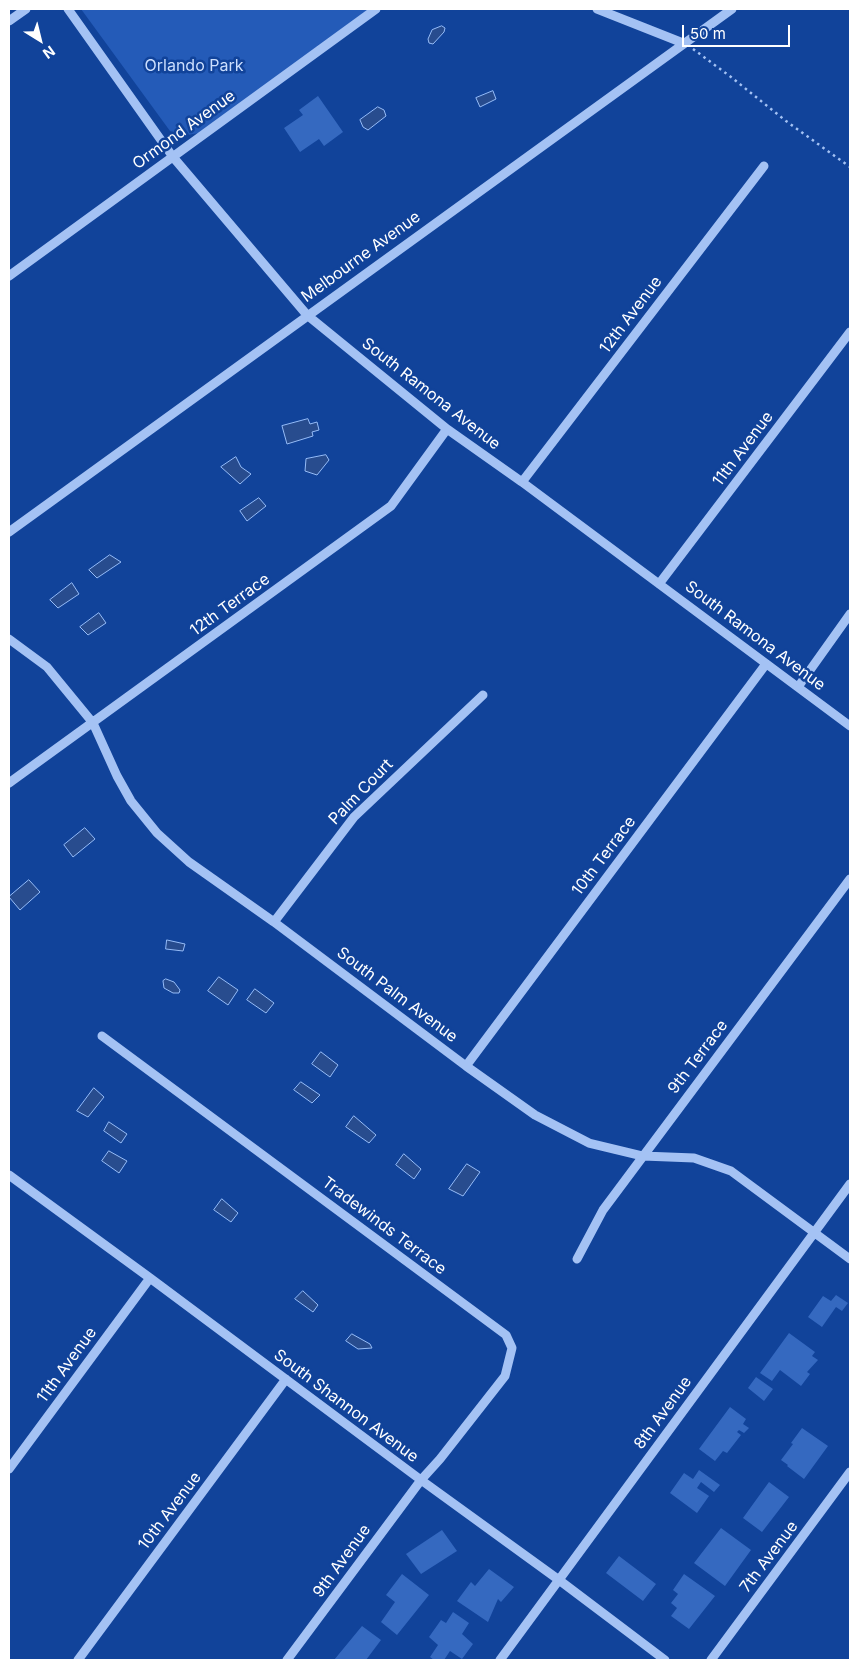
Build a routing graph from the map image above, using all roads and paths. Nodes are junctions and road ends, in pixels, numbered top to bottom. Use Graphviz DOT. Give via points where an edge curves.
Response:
graph roads {
  1 [pos="26,9"];
  2 [pos="68,9"];
  3 [pos="376,9"];
  4 [pos="597,9"];
  5 [pos="732,9"];
  6 [pos="9,21"];
  7 [pos="684,43"];
  8 [pos="173,157"];
  9 [pos="764,166"];
  10 [pos="850,167"];
  11 [pos="9,276"];
  12 [pos="307,315"];
  13 [pos="850,332"];
  14 [pos="446,429"];
  15 [pos="522,482"];
  16 [pos="9,532"];
  17 [pos="659,584"];
  18 [pos="850,614"];
  19 [pos="9,639"];
  20 [pos="766,664"];
  21 [pos="798,687"];
  22 [pos="483,695"];
  23 [pos="93,723"];
  24 [pos="850,726"];
  25 [pos="9,783"];
  26 [pos="850,879"];
  27 [pos="274,922"];
  28 [pos="102,1036"];
  29 [pos="466,1066"];
  30 [pos="643,1156"];
  31 [pos="11,1180"];
  32 [pos="850,1184"];
  33 [pos="814,1233"];
  34 [pos="577,1258"];
  35 [pos="850,1259"];
  36 [pos="150,1278"];
  37 [pos="286,1380"];
  38 [pos="9,1469"];
  39 [pos="850,1472"];
  40 [pos="421,1480"];
  41 [pos="559,1580"];
  42 [pos="78,1660"];
  43 [pos="288,1660"];
  44 [pos="500,1660"];
  45 [pos="665,1660"];
  46 [pos="711,1660"];
  1 -- 6 [label="street"];
  2 -- 8 [label="street, South Ramona Avenue"];
  3 -- 8 [label="street, Ormond Avenue"];
  4 -- 7 [label="street"];
  5 -- 7 [label="street, Melbourne Avenue"];
  7 -- 10 [label="path"];
  7 -- 12 [label="street, Melbourne Avenue"];
  8 -- 11 [label="street, Ormond Avenue"];
  8 -- 12 [label="street, South Ramona Avenue"];
  9 -- 15 [label="street, 12th Avenue"];
  12 -- 14 [label="street, South Ramona Avenue"];
  12 -- 16 [label="street, Melbourne Avenue"];
  13 -- 17 [label="street, 11th Avenue"];
  14 -- 15 [label="street, South Ramona Avenue"];
  14 -- 23 [label="street, 12th Terrace" via="391,506"];
  15 -- 17 [label="street, South Ramona Avenue"];
  17 -- 20 [label="street, South Ramona Avenue"];
  18 -- 21 [label="street"];
  19 -- 23 [label="street, South Palm Avenue" via="47,667"];
  20 -- 21 [label="street, South Ramona Avenue"];
  20 -- 29 [label="street, 10th Terrace"];
  21 -- 24 [label="street, South Ramona Avenue"];
  22 -- 27 [label="street, Palm Court" via="354,817"];
  23 -- 25 [label="street, 12th Terrace"];
  23 -- 27 [label="street, South Palm Avenue" via="131,801 157,833 189,862"];
  26 -- 30 [label="street, 9th Terrace"];
  27 -- 29 [label="street, South Palm Avenue"];
  28 -- 40 [label="street, Tradewinds Terrace" via="506,1335 512,1348 504,1376"];
  29 -- 30 [label="street, South Palm Avenue" via="535,1115 589,1143"];
  30 -- 33 [label="street, South Palm Avenue" via="694,1158 731,1171"];
  30 -- 34 [label="street, 9th Terrace" via="603,1210"];
  31 -- 36 [label="street, South Shannon Avenue"];
  32 -- 33 [label="street, 8th Avenue"];
  33 -- 35 [label="street, South Palm Avenue"];
  33 -- 41 [label="street, 8th Avenue"];
  36 -- 37 [label="street, South Shannon Avenue"];
  36 -- 38 [label="street, 11th Avenue"];
  37 -- 40 [label="street, South Shannon Avenue"];
  37 -- 42 [label="street, 10th Avenue"];
  39 -- 46 [label="street, 7th Avenue"];
  40 -- 41 [label="street, South Shannon Avenue"];
  40 -- 43 [label="street, 9th Avenue"];
  41 -- 44 [label="street, 8th Avenue"];
  41 -- 45 [label="street, South Shannon Avenue"];
}
